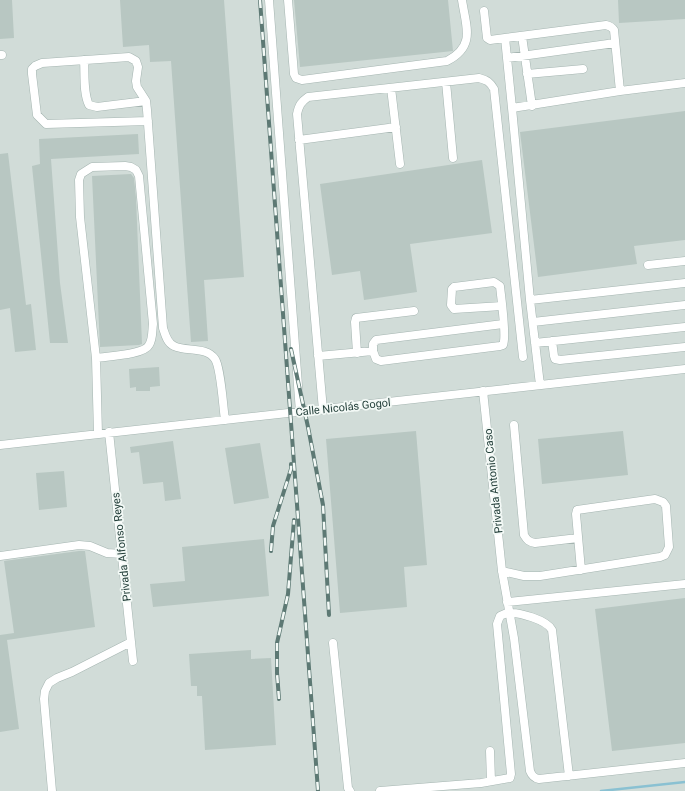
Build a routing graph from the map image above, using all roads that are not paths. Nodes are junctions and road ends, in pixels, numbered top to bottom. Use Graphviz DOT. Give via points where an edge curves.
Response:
graph roads {
  1 [pos="269,0"];
  2 [pos="288,0"];
  3 [pos="462,0"];
  4 [pos="484,11"];
  5 [pos="522,36"];
  6 [pos="505,38"];
  7 [pos="615,43"];
  8 [pos="524,55"];
  9 [pos="507,58"];
  10 [pos="84,60"];
  11 [pos="583,69"];
  12 [pos="527,74"];
  13 [pos="446,82"];
  14 [pos="685,83"];
  15 [pos="391,88"];
  16 [pos="620,91"];
  17 [pos="146,101"];
  18 [pos="532,106"];
  19 [pos="512,108"];
  20 [pos="148,121"];
  21 [pos="396,127"];
  22 [pos="299,140"];
  23 [pos="453,158"];
  24 [pos="400,164"];
  25 [pos="685,261"];
  26 [pos="648,265"];
  27 [pos="685,283"];
  28 [pos="530,300"];
  29 [pos="685,305"];
  30 [pos="502,306"];
  31 [pos="414,311"];
  32 [pos="533,322"];
  33 [pos="503,324"];
  34 [pos="685,326"];
  35 [pos="552,341"];
  36 [pos="535,343"];
  37 [pos="685,346"];
  38 [pos="373,351"];
  39 [pos="357,352"];
  40 [pos="318,356"];
  41 [pos="524,357"];
  42 [pos="96,358"];
  43 [pos="685,369"];
  44 [pos="540,384"];
  45 [pos="483,391"];
  46 [pos="323,410"];
  47 [pos="300,412"];
  48 [pos="225,420"];
  49 [pos="514,425"];
  50 [pos="109,432"];
  51 [pos="98,434"];
  52 [pos="0,445"];
  53 [pos="578,538"];
  54 [pos="122,554"];
  55 [pos="0,556"];
  56 [pos="581,570"];
  57 [pos="502,571"];
  58 [pos="685,584"];
  59 [pos="507,602"];
  60 [pos="509,613"];
  61 [pos="131,642"];
  62 [pos="333,643"];
  63 [pos="133,661"];
  64 [pos="490,751"];
  65 [pos="685,763"];
  66 [pos="569,776"];
  67 [pos="491,781"];
  68 [pos="52,791"];
  69 [pos="350,791"];
  70 [pos="380,791"];
  1 -- 47 [label="street"];
  2 -- 3 [label="street" via="294,74 302,80 447,61 461,52 467,38"];
  4 -- 6 [label="street" via="487,38"];
  5 -- 6 [label="street"];
  5 -- 7 [label="street" via="606,25 613,27"];
  5 -- 8 [label="street"];
  6 -- 9 [label="street"];
  7 -- 8 [label="street"];
  7 -- 16 [label="street"];
  8 -- 9 [label="street"];
  8 -- 12 [label="street"];
  9 -- 19 [label="street"];
  10 -- 17 [label="street" via="129,57 134,59 138,67 137,87"];
  10 -- 17 [label="street" via="89,105 97,107"];
  10 -- 20 [label="street" via="42,63 32,70 37,115 41,120 52,125"];
  11 -- 12 [label="street"];
  12 -- 18 [label="street"];
  13 -- 15 [label="street"];
  13 -- 23 [label="street"];
  13 -- 41 [label="street" via="479,78 491,83 494,89"];
  14 -- 16 [label="street"];
  15 -- 21 [label="street"];
  15 -- 22 [label="street" via="308,97 302,101 297,114"];
  16 -- 18 [label="street"];
  17 -- 20 [label="street"];
  18 -- 19 [label="street"];
  19 -- 28 [label="street"];
  20 -- 48 [label="street" via="163,328 169,342 174,346 205,352 216,360"];
  21 -- 22 [label="street"];
  21 -- 24 [label="street"];
  22 -- 40 [label="street"];
  25 -- 26 [label="street"];
  27 -- 28 [label="street"];
  28 -- 32 [label="street"];
  29 -- 32 [label="street"];
  30 -- 30 [label="street" via="454,309 451,305 452,289 496,283 500,286"];
  30 -- 33 [label="street"];
  31 -- 39 [label="street" via="356,318"];
  32 -- 36 [label="street"];
  33 -- 38 [label="street" via="376,340 373,342"];
  33 -- 38 [label="street" via="504,342 500,346 381,361 376,359"];
  34 -- 35 [label="street"];
  35 -- 36 [label="street"];
  35 -- 37 [label="street" via="555,359 560,360"];
  36 -- 44 [label="street"];
  38 -- 39 [label="street"];
  39 -- 40 [label="street"];
  40 -- 46 [label="street"];
  42 -- 42 [label="street" via="80,217 79,180 81,174 92,167 131,167 139,176 153,324 151,339 146,349"];
  42 -- 51 [label="street"];
  43 -- 44 [label="street, Calle Nicolás Gogol"];
  44 -- 45 [label="street, Calle Nicolás Gogol"];
  45 -- 46 [label="street, Calle Nicolás Gogol"];
  45 -- 57 [label="street, Privada Antonio Caso"];
  46 -- 47 [label="street, Calle Nicolás Gogol"];
  47 -- 48 [label="street, Calle Nicolás Gogol"];
  48 -- 50 [label="street, Calle Nicolás Gogol"];
  49 -- 53 [label="street" via="524,535 530,542 535,543"];
  50 -- 51 [label="street, Calle Nicolás Gogol"];
  50 -- 54 [label="street, Privada Alfonso Reyes"];
  51 -- 52 [label="street, Calle Nicolás Gogol"];
  53 -- 56 [label="street"];
  53 -- 56 [label="street" via="578,509 655,499 666,506 669,547 664,555"];
  54 -- 55 [label="street" via="107,553 90,546 79,545"];
  54 -- 61 [label="street, Privada Alfonso Reyes"];
  56 -- 57 [label="street" via="540,576 524,576"];
  57 -- 59 [label="street, Privada Antonio Caso"];
  58 -- 59 [label="street"];
  59 -- 60 [label="street, Privada Antonio Caso"];
  60 -- 66 [label="street" via="529,616 548,624 552,630"];
  60 -- 66 [label="street, Privada Antonio Caso" via="530,771 534,778 539,779"];
  60 -- 67 [label="street" via="500,616 497,624 511,774 508,779"];
  61 -- 63 [label="street, Privada Alfonso Reyes"];
  61 -- 68 [label="street" via="49,683 44,699"];
  62 -- 69 [label="street"];
  64 -- 67 [label="street"];
  65 -- 66 [label="street, Privada Antonio Caso"];
  67 -- 70 [label="street"];
}
